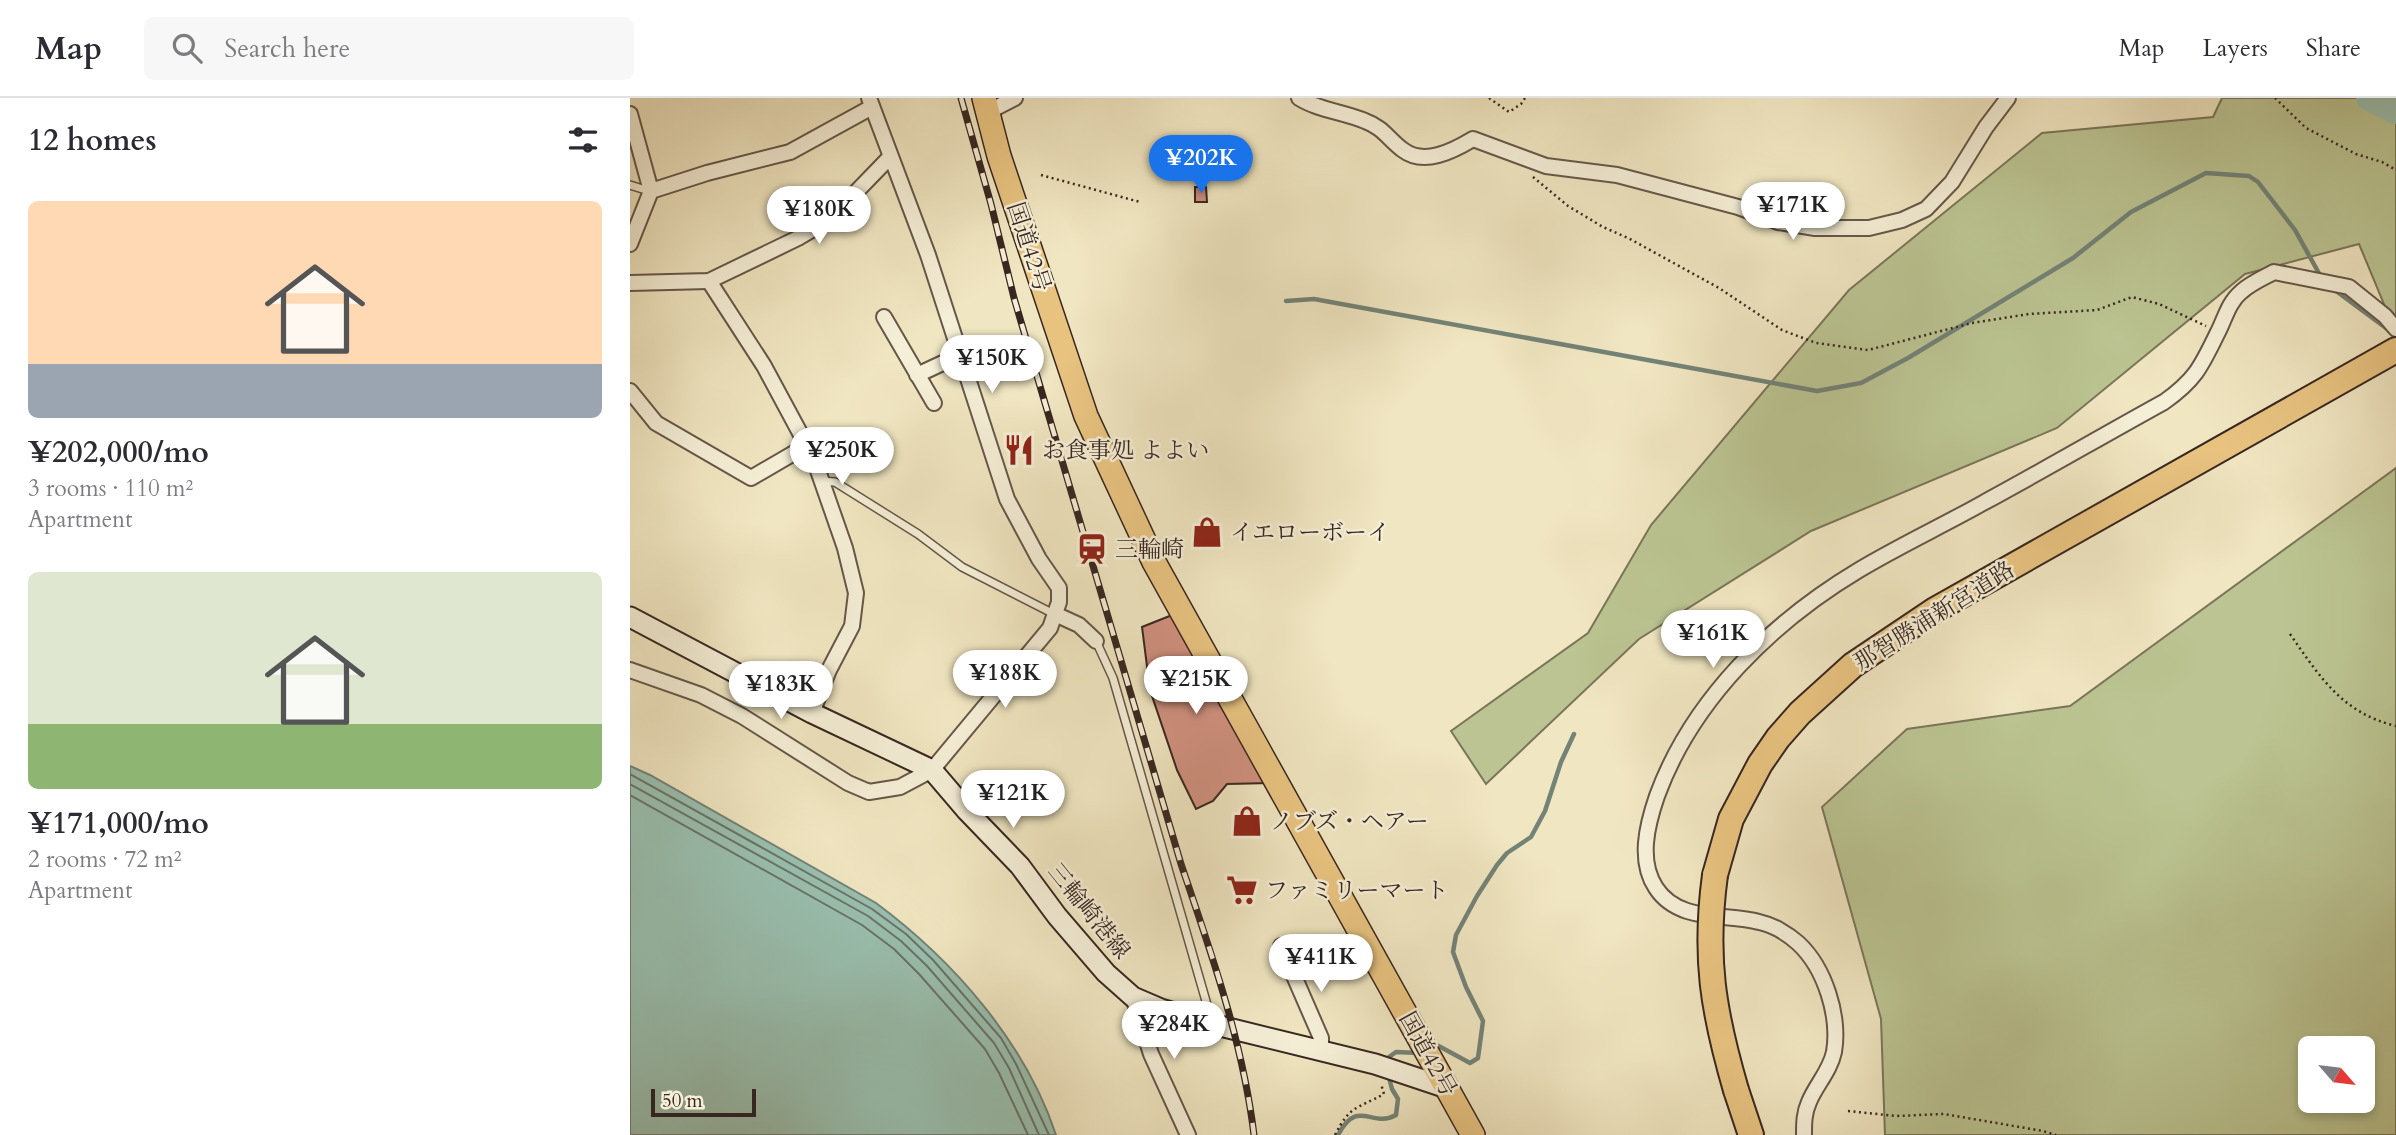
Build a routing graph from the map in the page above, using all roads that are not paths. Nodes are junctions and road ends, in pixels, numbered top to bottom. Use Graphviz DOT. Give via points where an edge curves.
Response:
graph roads {
  1 [pos="1015,98"];
  2 [pos="1299,98"];
  3 [pos="2008,98"];
  4 [pos="870,102"];
  5 [pos="985,105"];
  6 [pos="630,114"];
  7 [pos="890,157"];
  8 [pos="630,185"];
  9 [pos="650,191"];
  10 [pos="630,244"];
  11 [pos="709,281"];
  12 [pos="630,283"];
  13 [pos="884,317"];
  14 [pos="2396,330"];
  15 [pos="2396,350"];
  16 [pos="960,355"];
  17 [pos="917,375"];
  18 [pos="630,391"];
  19 [pos="934,403"];
  20 [pos="806,446"];
  21 [pos="821,481"];
  22 [pos="1055,614"];
  23 [pos="630,617"];
  24 [pos="1096,641"];
  25 [pos="630,670"];
  26 [pos="812,713"];
  27 [pos="932,770"];
  28 [pos="1281,946"];
  29 [pos="1133,996"];
  30 [pos="1212,1024"];
  31 [pos="1321,1050"];
  32 [pos="1447,1088"];
  33 [pos="1188,1135"];
  34 [pos="1473,1135"];
  35 [pos="1751,1135"];
  36 [pos="1804,1135"];
  1 -- 5 [label="street"];
  2 -- 3 [label="street" via="1369,122 1414,156 1435,157 1472,139 1546,166 1618,175 1779,222 1815,228 1869,228 1926,209 1952,182"];
  4 -- 7 [label="street"];
  4 -- 9 [label="street" via="790,152"];
  5 -- 32 [label="highway, 国道42号" via="1086,416 1125,502"];
  6 -- 9 [label="street"];
  7 -- 11 [label="street" via="830,219"];
  7 -- 16 [label="street" via="929,255"];
  8 -- 9 [label="lane"];
  9 -- 10 [label="street"];
  11 -- 12 [label="street"];
  11 -- 20 [label="street" via="764,366"];
  13 -- 17 [label="street"];
  14 -- 36 [label="street" via="2349,287 2274,272 2241,292 2227,309 2195,377 2164,402 1858,570 1768,637 1710,702 1677,750 1663,781 1648,825 1646,865 1657,889 1690,913 1760,922 1778,929 1812,958 1833,1012 1833,1052 1809,1101"];
  15 -- 35 [label="highway, 那智勝浦新宮道路, bridge" via="1935,610 1853,665 1800,713 1760,764 1731,819 1715,875 1712,985 1721,1039"];
  16 -- 17 [label="street"];
  16 -- 22 [label="street" via="1007,499 1059,588"];
  17 -- 19 [label="street"];
  18 -- 20 [label="street" via="656,423 751,478"];
  20 -- 21 [label="street"];
  21 -- 22 [label="lane" via="835,482 962,567"];
  21 -- 26 [label="street" via="856,593 852,626"];
  22 -- 24 [label="street" via="1079,625"];
  22 -- 27 [label="street" via="1050,628"];
  23 -- 26 [label="main road, 三輪崎港線"];
  24 -- 30 [label="lane" via="1113,678"];
  25 -- 27 [label="street" via="701,695 869,792 900,787"];
  26 -- 27 [label="main road, 三輪崎港線"];
  27 -- 29 [label="main road, 三輪崎港線" via="1020,866 1105,973"];
  28 -- 31 [label="street" via="1321,1038"];
  29 -- 30 [label="main road, 三輪崎港線"];
  29 -- 33 [label="street" via="1152,1054"];
  30 -- 31 [label="main road, 三輪崎港線"];
  31 -- 32 [label="main road, 三輪崎港線"];
  32 -- 34 [label="highway, 国道42号"];
}
